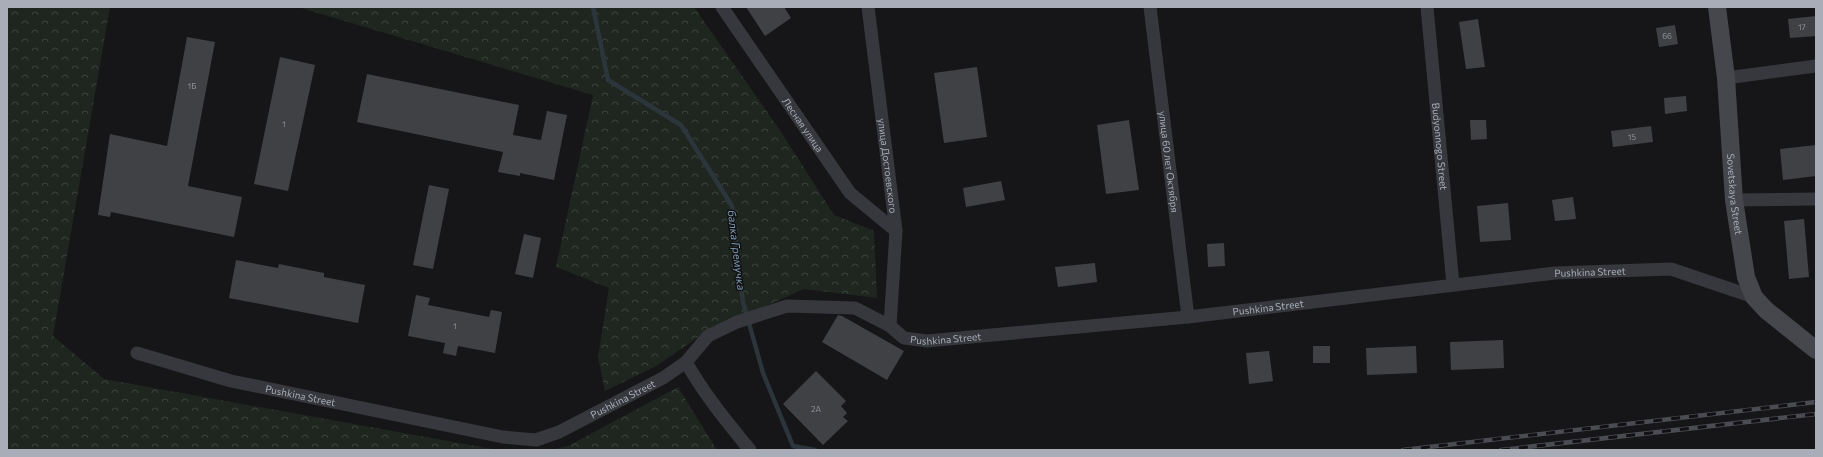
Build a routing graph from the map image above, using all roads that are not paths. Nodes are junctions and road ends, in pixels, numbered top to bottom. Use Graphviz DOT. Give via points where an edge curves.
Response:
graph roads {
  1 [pos="722,7"];
  2 [pos="868,7"];
  3 [pos="1150,7"];
  4 [pos="1427,7"];
  5 [pos="1717,7"];
  6 [pos="1816,66"];
  7 [pos="1726,78"];
  8 [pos="1816,199"];
  9 [pos="1734,200"];
  10 [pos="896,231"];
  11 [pos="1453,285"];
  12 [pos="1754,297"];
  13 [pos="1188,317"];
  14 [pos="890,326"];
  15 [pos="1816,350"];
  16 [pos="137,353"];
  17 [pos="686,362"];
  18 [pos="750,450"];
  1 -- 10 [label="street, Лесная улица" via="850,193"];
  2 -- 10 [label="street, улица Достоевского"];
  3 -- 13 [label="street, улица 60 лет Октября"];
  4 -- 11 [label="street, Budyonnogo Street"];
  5 -- 7 [label="street, Sovetskaya Street"];
  6 -- 7 [label="street"];
  7 -- 9 [label="street, Sovetskaya Street"];
  8 -- 9 [label="street"];
  9 -- 12 [label="street, Sovetskaya Street" via="1746,276"];
  10 -- 14 [label="street, улица Достоевского"];
  11 -- 12 [label="street, Pushkina Street" via="1555,273 1672,269"];
  11 -- 13 [label="street, Pushkina Street"];
  12 -- 15 [label="street, Sovetskaya Street" via="1766,310"];
  13 -- 14 [label="street, Pushkina Street" via="927,341 904,338"];
  14 -- 17 [label="street, Pushkina Street" via="854,308 787,306 737,322 708,336"];
  16 -- 17 [label="street, Pushkina Street" via="231,381 503,437 536,440 559,432 663,378"];
  17 -- 18 [label="street"];
}
